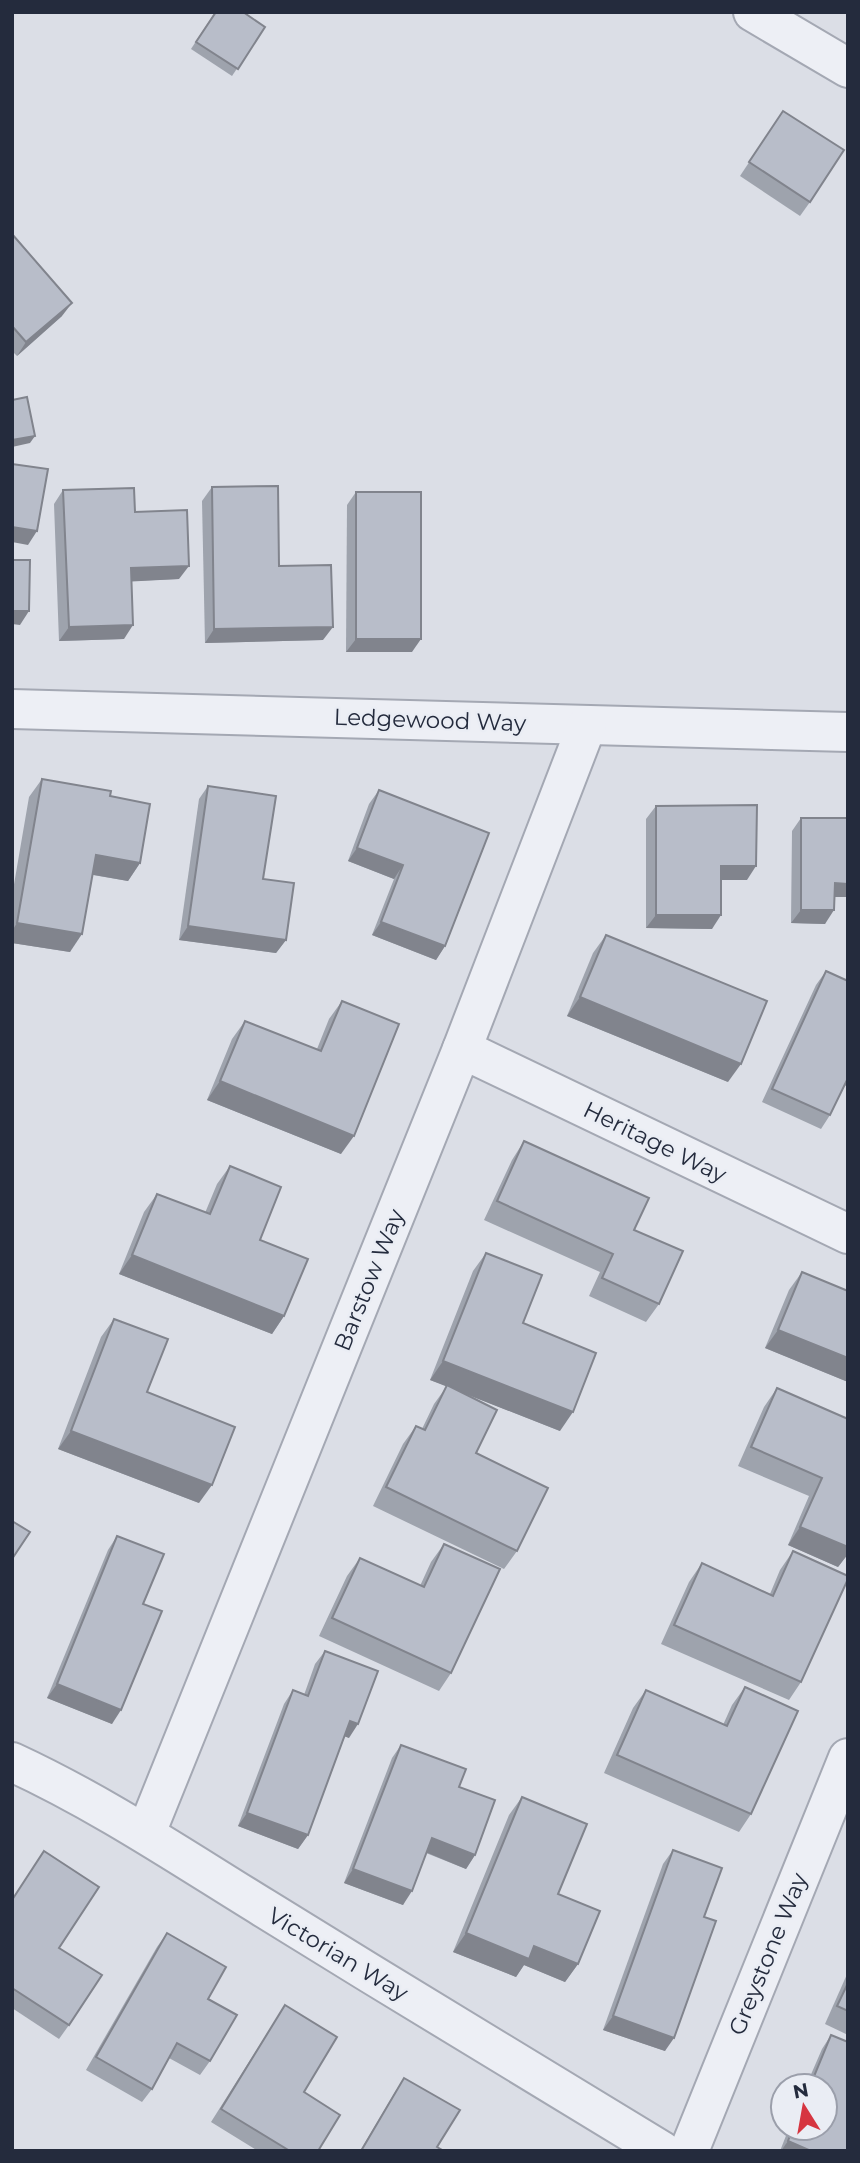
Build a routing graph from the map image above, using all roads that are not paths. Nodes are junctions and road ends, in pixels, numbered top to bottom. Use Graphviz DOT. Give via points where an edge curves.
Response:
graph roads {
  1 [pos="753,12"];
  2 [pos="848,68"];
  3 [pos="12,709"];
  4 [pos="587,724"];
  5 [pos="848,732"];
  6 [pos="462,1049"];
  7 [pos="848,1234"];
  8 [pos="848,1758"];
  9 [pos="12,1762"];
  10 [pos="146,1833"];
  11 [pos="662,2151"];
  12 [pos="689,2151"];
  1 -- 2 [label="street"];
  3 -- 4 [label="street, Ledgewood Way"];
  4 -- 5 [label="street, Ledgewood Way"];
  4 -- 6 [label="street, Barstow Way"];
  6 -- 7 [label="street, Heritage Way"];
  6 -- 10 [label="street, Barstow Way"];
  8 -- 12 [label="street, Greystone Way"];
  9 -- 10 [label="street, Victorian Way" via="61,1784"];
  10 -- 11 [label="street, Victorian Way"];
}
